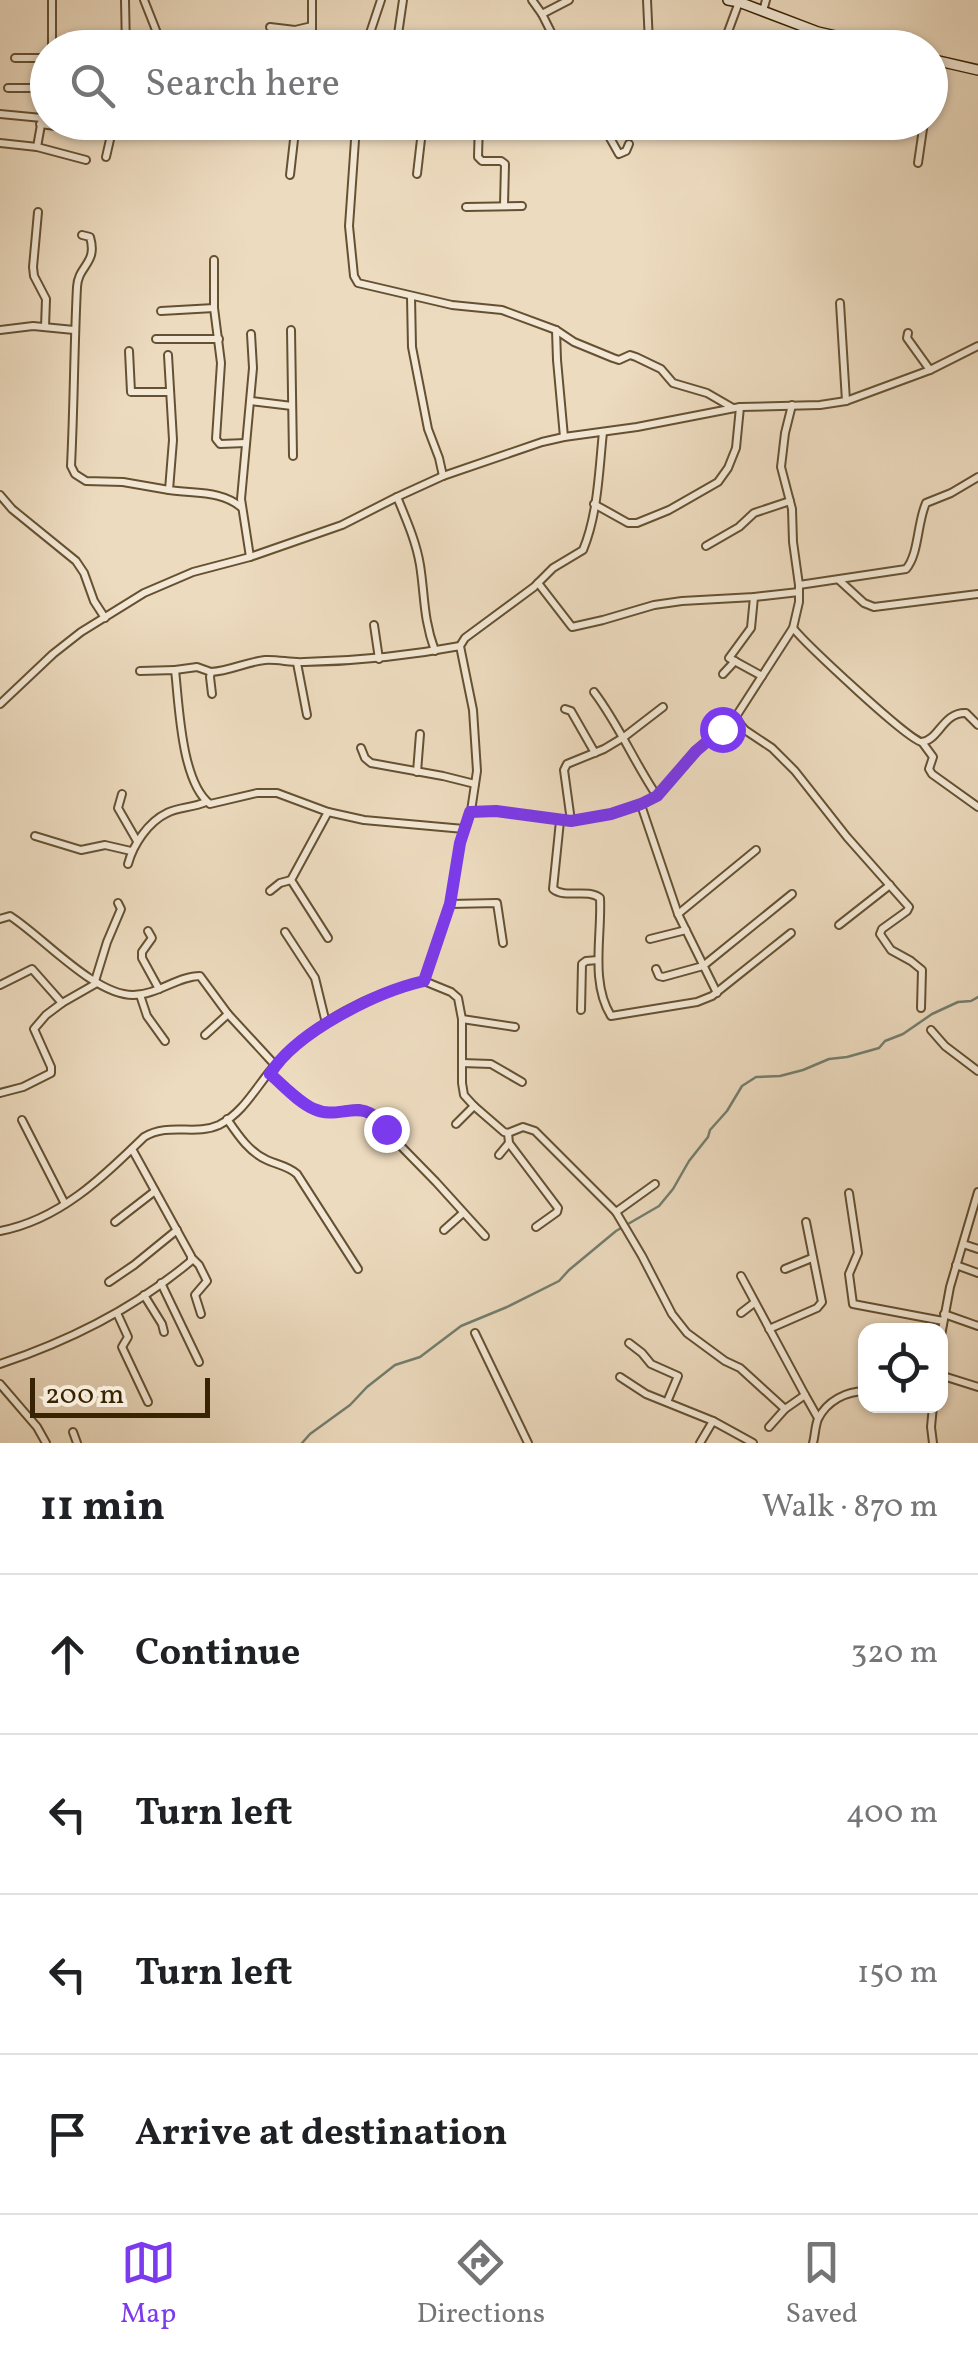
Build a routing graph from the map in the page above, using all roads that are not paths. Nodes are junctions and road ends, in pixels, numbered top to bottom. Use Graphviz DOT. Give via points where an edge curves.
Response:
graph roads {
  1 [pos="52,0"];
  2 [pos="125,0"];
  3 [pos="144,0"];
  4 [pos="312,0"];
  5 [pos="381,0"];
  6 [pos="403,0"];
  7 [pos="532,0"];
  8 [pos="569,0"];
  9 [pos="647,0"];
  10 [pos="733,1"];
  11 [pos="765,6"];
  12 [pos="542,14"];
  13 [pos="312,26"];
  14 [pos="270,28"];
  15 [pos="52,30"];
  16 [pos="126,30"];
  17 [pos="156,30"];
  18 [pos="312,30"];
  19 [pos="370,30"];
  20 [pos="399,30"];
  21 [pos="550,30"];
  22 [pos="648,30"];
  23 [pos="726,30"];
  24 [pos="816,30"];
  25 [pos="15,58"];
  26 [pos="30,58"];
  27 [pos="948,63"];
  28 [pos="978,70"];
  29 [pos="30,87"];
  30 [pos="8,88"];
  31 [pos="0,114"];
  32 [pos="30,119"];
  33 [pos="38,140"];
  34 [pos="110,140"];
  35 [pos="294,140"];
  36 [pos="355,140"];
  37 [pos="421,140"];
  38 [pos="478,140"];
  39 [pos="611,140"];
  40 [pos="921,140"];
  41 [pos="0,143"];
  42 [pos="629,144"];
  43 [pos="37,147"];
  44 [pos="106,156"];
  45 [pos="86,160"];
  46 [pos="918,164"];
  47 [pos="417,174"];
  48 [pos="290,175"];
  49 [pos="504,205"];
  50 [pos="522,206"];
  51 [pos="466,207"];
  52 [pos="38,212"];
  53 [pos="82,235"];
  54 [pos="214,260"];
  55 [pos="412,298"];
  56 [pos="840,303"];
  57 [pos="214,308"];
  58 [pos="161,311"];
  59 [pos="45,328"];
  60 [pos="0,330"];
  61 [pos="74,330"];
  62 [pos="291,330"];
  63 [pos="556,330"];
  64 [pos="908,332"];
  65 [pos="251,334"];
  66 [pos="156,339"];
  67 [pos="220,339"];
  68 [pos="978,348"];
  69 [pos="129,351"];
  70 [pos="168,354"];
  71 [pos="930,370"];
  72 [pos="170,392"];
  73 [pos="250,401"];
  74 [pos="846,402"];
  75 [pos="792,405"];
  76 [pos="292,406"];
  77 [pos="737,408"];
  78 [pos="603,432"];
  79 [pos="564,437"];
  80 [pos="246,443"];
  81 [pos="293,456"];
  82 [pos="443,476"];
  83 [pos="978,477"];
  84 [pos="169,490"];
  85 [pos="398,496"];
  86 [pos="0,497"];
  87 [pos="790,501"];
  88 [pos="594,504"];
  89 [pos="243,509"];
  90 [pos="706,546"];
  91 [pos="250,557"];
  92 [pos="838,580"];
  93 [pos="538,583"];
  94 [pos="799,588"];
  95 [pos="978,594"];
  96 [pos="754,597"];
  97 [pos="105,618"];
  98 [pos="374,625"];
  99 [pos="793,628"];
  100 [pos="460,646"];
  101 [pos="435,651"];
  102 [pos="379,659"];
  103 [pos="734,661"];
  104 [pos="297,663"];
  105 [pos="176,670"];
  106 [pos="140,671"];
  107 [pos="212,672"];
  108 [pos="722,674"];
  109 [pos="762,676"];
  110 [pos="594,692"];
  111 [pos="212,694"];
  112 [pos="0,704"];
  113 [pos="662,708"];
  114 [pos="565,709"];
  115 [pos="307,715"];
  116 [pos="734,718"];
  117 [pos="978,725"];
  118 [pos="420,734"];
  119 [pos="624,737"];
  120 [pos="922,742"];
  121 [pos="361,748"];
  122 [pos="595,754"];
  123 [pos="417,772"];
  124 [pos="475,784"];
  125 [pos="122,794"];
  126 [pos="657,796"];
  127 [pos="206,802"];
  128 [pos="641,804"];
  129 [pos="978,807"];
  130 [pos="328,812"];
  131 [pos="470,812"];
  132 [pos="560,821"];
  133 [pos="571,821"];
  134 [pos="464,829"];
  135 [pos="35,836"];
  136 [pos="137,841"];
  137 [pos="756,850"];
  138 [pos="131,851"];
  139 [pos="128,864"];
  140 [pos="291,880"];
  141 [pos="890,885"];
  142 [pos="270,891"];
  143 [pos="792,894"];
  144 [pos="118,902"];
  145 [pos="450,904"];
  146 [pos="678,914"];
  147 [pos="0,919"];
  148 [pos="839,926"];
  149 [pos="686,930"];
  150 [pos="148,931"];
  151 [pos="286,932"];
  152 [pos="792,933"];
  153 [pos="328,938"];
  154 [pos="650,940"];
  155 [pos="502,943"];
  156 [pos="598,960"];
  157 [pos="703,966"];
  158 [pos="656,969"];
  159 [pos="424,981"];
  160 [pos="96,982"];
  161 [pos="0,985"];
  162 [pos="159,989"];
  163 [pos="717,993"];
  164 [pos="140,995"];
  165 [pos="62,1003"];
  166 [pos="921,1008"];
  167 [pos="581,1010"];
  168 [pos="228,1014"];
  169 [pos="462,1019"];
  170 [pos="326,1023"];
  171 [pos="515,1027"];
  172 [pos="931,1030"];
  173 [pos="205,1035"];
  174 [pos="165,1041"];
  175 [pos="462,1063"];
  176 [pos="276,1064"];
  177 [pos="978,1071"];
  178 [pos="270,1074"];
  179 [pos="522,1082"];
  180 [pos="0,1094"];
  181 [pos="474,1106"];
  182 [pos="22,1120"];
  183 [pos="227,1120"];
  184 [pos="456,1124"];
  185 [pos="508,1133"];
  186 [pos="509,1143"];
  187 [pos="132,1149"];
  188 [pos="499,1155"];
  189 [pos="655,1184"];
  190 [pos="155,1191"];
  191 [pos="978,1192"];
  192 [pos="849,1194"];
  193 [pos="65,1204"];
  194 [pos="616,1212"];
  195 [pos="463,1213"];
  196 [pos="115,1222"];
  197 [pos="806,1222"];
  198 [pos="536,1228"];
  199 [pos="177,1230"];
  200 [pos="444,1230"];
  201 [pos="0,1231"];
  202 [pos="485,1236"];
  203 [pos="962,1244"];
  204 [pos="978,1248"];
  205 [pos="192,1258"];
  206 [pos="812,1258"];
  207 [pos="956,1265"];
  208 [pos="785,1268"];
  209 [pos="358,1269"];
  210 [pos="978,1273"];
  211 [pos="741,1276"];
  212 [pos="109,1282"];
  213 [pos="160,1283"];
  214 [pos="144,1295"];
  215 [pos="754,1303"];
  216 [pos="741,1313"];
  217 [pos="116,1314"];
  218 [pos="201,1314"];
  219 [pos="943,1318"];
  220 [pos="942,1323"];
  221 [pos="978,1326"];
  222 [pos="769,1329"];
  223 [pos="164,1332"];
  224 [pos="475,1333"];
  225 [pos="629,1343"];
  226 [pos="198,1362"];
  227 [pos="0,1364"];
  228 [pos="620,1377"];
  229 [pos="948,1378"];
  230 [pos="0,1384"];
  231 [pos="978,1387"];
  232 [pos="858,1392"];
  233 [pos="805,1395"];
  234 [pos="148,1402"];
  235 [pos="667,1402"];
  236 [pos="785,1409"];
  237 [pos="932,1413"];
  238 [pos="818,1418"];
  239 [pos="713,1420"];
  240 [pos="769,1427"];
  241 [pos="73,1432"];
  242 [pos="46,1443"];
  243 [pos="78,1443"];
  244 [pos="528,1443"];
  245 [pos="700,1443"];
  246 [pos="752,1443"];
  247 [pos="813,1443"];
  248 [pos="933,1443"];
  1 -- 15 [label="street"];
  2 -- 16 [label="street"];
  3 -- 17 [label="street"];
  4 -- 13 [label="street"];
  5 -- 19 [label="street"];
  6 -- 20 [label="street"];
  7 -- 12 [label="street"];
  8 -- 12 [label="street"];
  9 -- 22 [label="street"];
  10 -- 11 [label="street"];
  10 -- 23 [label="street"];
  11 -- 24 [label="street"];
  12 -- 21 [label="street"];
  13 -- 14 [label="street"];
  13 -- 18 [label="street"];
  25 -- 26 [label="street"];
  27 -- 28 [label="street"];
  29 -- 30 [label="street"];
  31 -- 32 [label="street"];
  33 -- 43 [label="street"];
  34 -- 44 [label="street"];
  35 -- 48 [label="street"];
  36 -- 55 [label="street" via="349,226 355,280"];
  37 -- 47 [label="street"];
  38 -- 49 [label="street" via="482,161 505,164"];
  39 -- 42 [label="street" via="619,154"];
  40 -- 46 [label="street"];
  41 -- 43 [label="street"];
  43 -- 45 [label="street"];
  49 -- 50 [label="street"];
  49 -- 51 [label="street"];
  52 -- 59 [label="street" via="33,267 46,299"];
  53 -- 61 [label="street" via="90,237 92,255 78,277"];
  54 -- 57 [label="street"];
  55 -- 63 [label="street" via="502,310"];
  55 -- 82 [label="street" via="412,347"];
  56 -- 74 [label="street"];
  57 -- 58 [label="street"];
  57 -- 67 [label="street"];
  59 -- 60 [label="street"];
  59 -- 61 [label="street"];
  61 -- 84 [label="street" via="75,474 86,481"];
  62 -- 76 [label="street"];
  63 -- 77 [label="street" via="613,358 632,355 653,364 672,384"];
  63 -- 79 [label="street"];
  64 -- 71 [label="street"];
  65 -- 73 [label="street"];
  66 -- 67 [label="street"];
  67 -- 80 [label="street" via="216,440"];
  68 -- 71 [label="street"];
  69 -- 72 [label="street" via="131,392"];
  70 -- 72 [label="street"];
  71 -- 74 [label="street"];
  72 -- 84 [label="street"];
  73 -- 76 [label="street"];
  73 -- 80 [label="street"];
  74 -- 75 [label="street"];
  75 -- 77 [label="street"];
  75 -- 87 [label="street" via="781,466"];
  76 -- 81 [label="street"];
  77 -- 78 [label="street"];
  77 -- 88 [label="street" via="736,448 718,482 636,523"];
  78 -- 79 [label="street"];
  78 -- 88 [label="street"];
  79 -- 82 [label="street"];
  80 -- 89 [label="street"];
  82 -- 85 [label="street"];
  83 -- 92 [label="street" via="926,503 906,569"];
  84 -- 89 [label="street" via="224,496"];
  85 -- 91 [label="street" via="342,525"];
  85 -- 101 [label="street" via="419,561"];
  86 -- 97 [label="street" via="80,567"];
  87 -- 90 [label="street" via="754,513"];
  87 -- 94 [label="street"];
  88 -- 93 [label="street" via="583,550"];
  89 -- 91 [label="street"];
  91 -- 97 [label="street" via="165,582"];
  92 -- 94 [label="street"];
  92 -- 95 [label="street" via="874,607"];
  93 -- 96 [label="street" via="572,626 682,601"];
  93 -- 100 [label="street"];
  94 -- 96 [label="street"];
  94 -- 99 [label="street"];
  96 -- 103 [label="street" via="754,621 730,656"];
  97 -- 112 [label="street" via="53,654"];
  98 -- 102 [label="street"];
  99 -- 109 [label="street"];
  99 -- 120 [label="street"];
  100 -- 101 [label="street"];
  100 -- 124 [label="street" via="473,710"];
  101 -- 102 [label="street"];
  102 -- 104 [label="street"];
  103 -- 108 [label="street"];
  103 -- 109 [label="street"];
  104 -- 107 [label="street" via="266,660"];
  104 -- 115 [label="street"];
  105 -- 106 [label="street"];
  105 -- 107 [label="street"];
  105 -- 127 [label="street" via="190,771"];
  107 -- 111 [label="street"];
  109 -- 116 [label="street"];
  110 -- 119 [label="street"];
  113 -- 119 [label="street"];
  114 -- 122 [label="street"];
  116 -- 126 [label="street"];
  116 -- 141 [label="street" via="795,771"];
  117 -- 120 [label="street" via="958,713"];
  118 -- 123 [label="street"];
  119 -- 122 [label="street"];
  119 -- 126 [label="street"];
  120 -- 129 [label="street" via="934,760 932,774"];
  121 -- 123 [label="street" via="371,763"];
  122 -- 133 [label="street" via="565,767"];
  123 -- 124 [label="street"];
  124 -- 131 [label="street"];
  125 -- 136 [label="street" via="118,808"];
  126 -- 128 [label="street"];
  127 -- 130 [label="street" via="277,793"];
  127 -- 136 [label="street" via="164,814"];
  128 -- 133 [label="street"];
  128 -- 146 [label="street"];
  130 -- 134 [label="street"];
  130 -- 140 [label="street"];
  131 -- 132 [label="street"];
  131 -- 134 [label="street"];
  132 -- 133 [label="street"];
  132 -- 156 [label="street" via="553,888 599,896"];
  134 -- 145 [label="street"];
  135 -- 138 [label="street" via="78,849 105,845"];
  136 -- 138 [label="street"];
  137 -- 146 [label="street"];
  138 -- 139 [label="street"];
  140 -- 142 [label="street"];
  140 -- 153 [label="street"];
  141 -- 148 [label="street"];
  141 -- 166 [label="street" via="909,909 880,934 922,970"];
  143 -- 157 [label="street"];
  144 -- 160 [label="street"];
  145 -- 155 [label="street" via="496,902"];
  145 -- 159 [label="street"];
  146 -- 149 [label="street"];
  147 -- 160 [label="street" via="10,916"];
  149 -- 154 [label="street"];
  149 -- 157 [label="street"];
  150 -- 162 [label="street" via="152,938 142,958"];
  151 -- 170 [label="street" via="315,978"];
  152 -- 163 [label="street"];
  156 -- 163 [label="street" via="611,1016"];
  156 -- 167 [label="street" via="582,964"];
  157 -- 158 [label="street" via="662,977"];
  157 -- 163 [label="street"];
  159 -- 169 [label="street" via="455,995"];
  159 -- 170 [label="street"];
  160 -- 164 [label="street"];
  160 -- 165 [label="street"];
  161 -- 165 [label="street" via="32,969"];
  162 -- 164 [label="street"];
  162 -- 168 [label="street" via="197,975"];
  164 -- 174 [label="street"];
  165 -- 180 [label="street" via="35,1028 51,1072"];
  168 -- 173 [label="street"];
  168 -- 176 [label="street"];
  169 -- 171 [label="street"];
  169 -- 175 [label="street"];
  170 -- 176 [label="street"];
  172 -- 177 [label="street"];
  175 -- 179 [label="street" via="491,1064"];
  175 -- 181 [label="street" via="462,1088"];
  176 -- 178 [label="street"];
  178 -- 183 [label="street"];
  178 -- 195 [label="street" via="318,1111 376,1116"];
  181 -- 184 [label="street"];
  181 -- 185 [label="street"];
  182 -- 193 [label="street"];
  183 -- 187 [label="street" via="160,1129"];
  183 -- 209 [label="street" via="257,1154 297,1174"];
  185 -- 186 [label="street"];
  185 -- 194 [label="street" via="523,1127 534,1132"];
  186 -- 188 [label="street"];
  186 -- 198 [label="street" via="558,1208"];
  187 -- 190 [label="street"];
  187 -- 193 [label="street"];
  189 -- 194 [label="street"];
  190 -- 196 [label="street"];
  190 -- 199 [label="street"];
  191 -- 203 [label="street"];
  192 -- 219 [label="street" via="858,1254 849,1274 852,1303"];
  193 -- 201 [label="street"];
  194 -- 236 [label="street" via="678,1324"];
  195 -- 200 [label="street"];
  195 -- 202 [label="street"];
  197 -- 206 [label="street"];
  199 -- 205 [label="street"];
  199 -- 212 [label="street"];
  203 -- 204 [label="street"];
  203 -- 207 [label="street"];
  205 -- 213 [label="street"];
  205 -- 218 [label="street" via="207,1280 194,1296"];
  206 -- 208 [label="street"];
  206 -- 222 [label="street" via="821,1305"];
  207 -- 210 [label="street"];
  207 -- 219 [label="street"];
  211 -- 215 [label="street"];
  213 -- 214 [label="street"];
  213 -- 226 [label="street"];
  214 -- 217 [label="street"];
  214 -- 223 [label="street"];
  215 -- 216 [label="street"];
  215 -- 222 [label="street"];
  217 -- 227 [label="street"];
  217 -- 234 [label="street" via="128,1336 123,1350"];
  219 -- 220 [label="street"];
  219 -- 221 [label="street"];
  222 -- 233 [label="street"];
  224 -- 244 [label="street"];
  225 -- 235 [label="street" via="651,1364 678,1376"];
  228 -- 235 [label="street"];
  229 -- 231 [label="street"];
  230 -- 242 [label="street"];
  232 -- 238 [label="street" via="839,1397"];
  233 -- 236 [label="street"];
  233 -- 238 [label="street"];
  235 -- 239 [label="street"];
  236 -- 240 [label="street"];
  237 -- 248 [label="street"];
  238 -- 247 [label="street"];
  239 -- 245 [label="street"];
  239 -- 246 [label="street"];
  241 -- 243 [label="street"];
}
